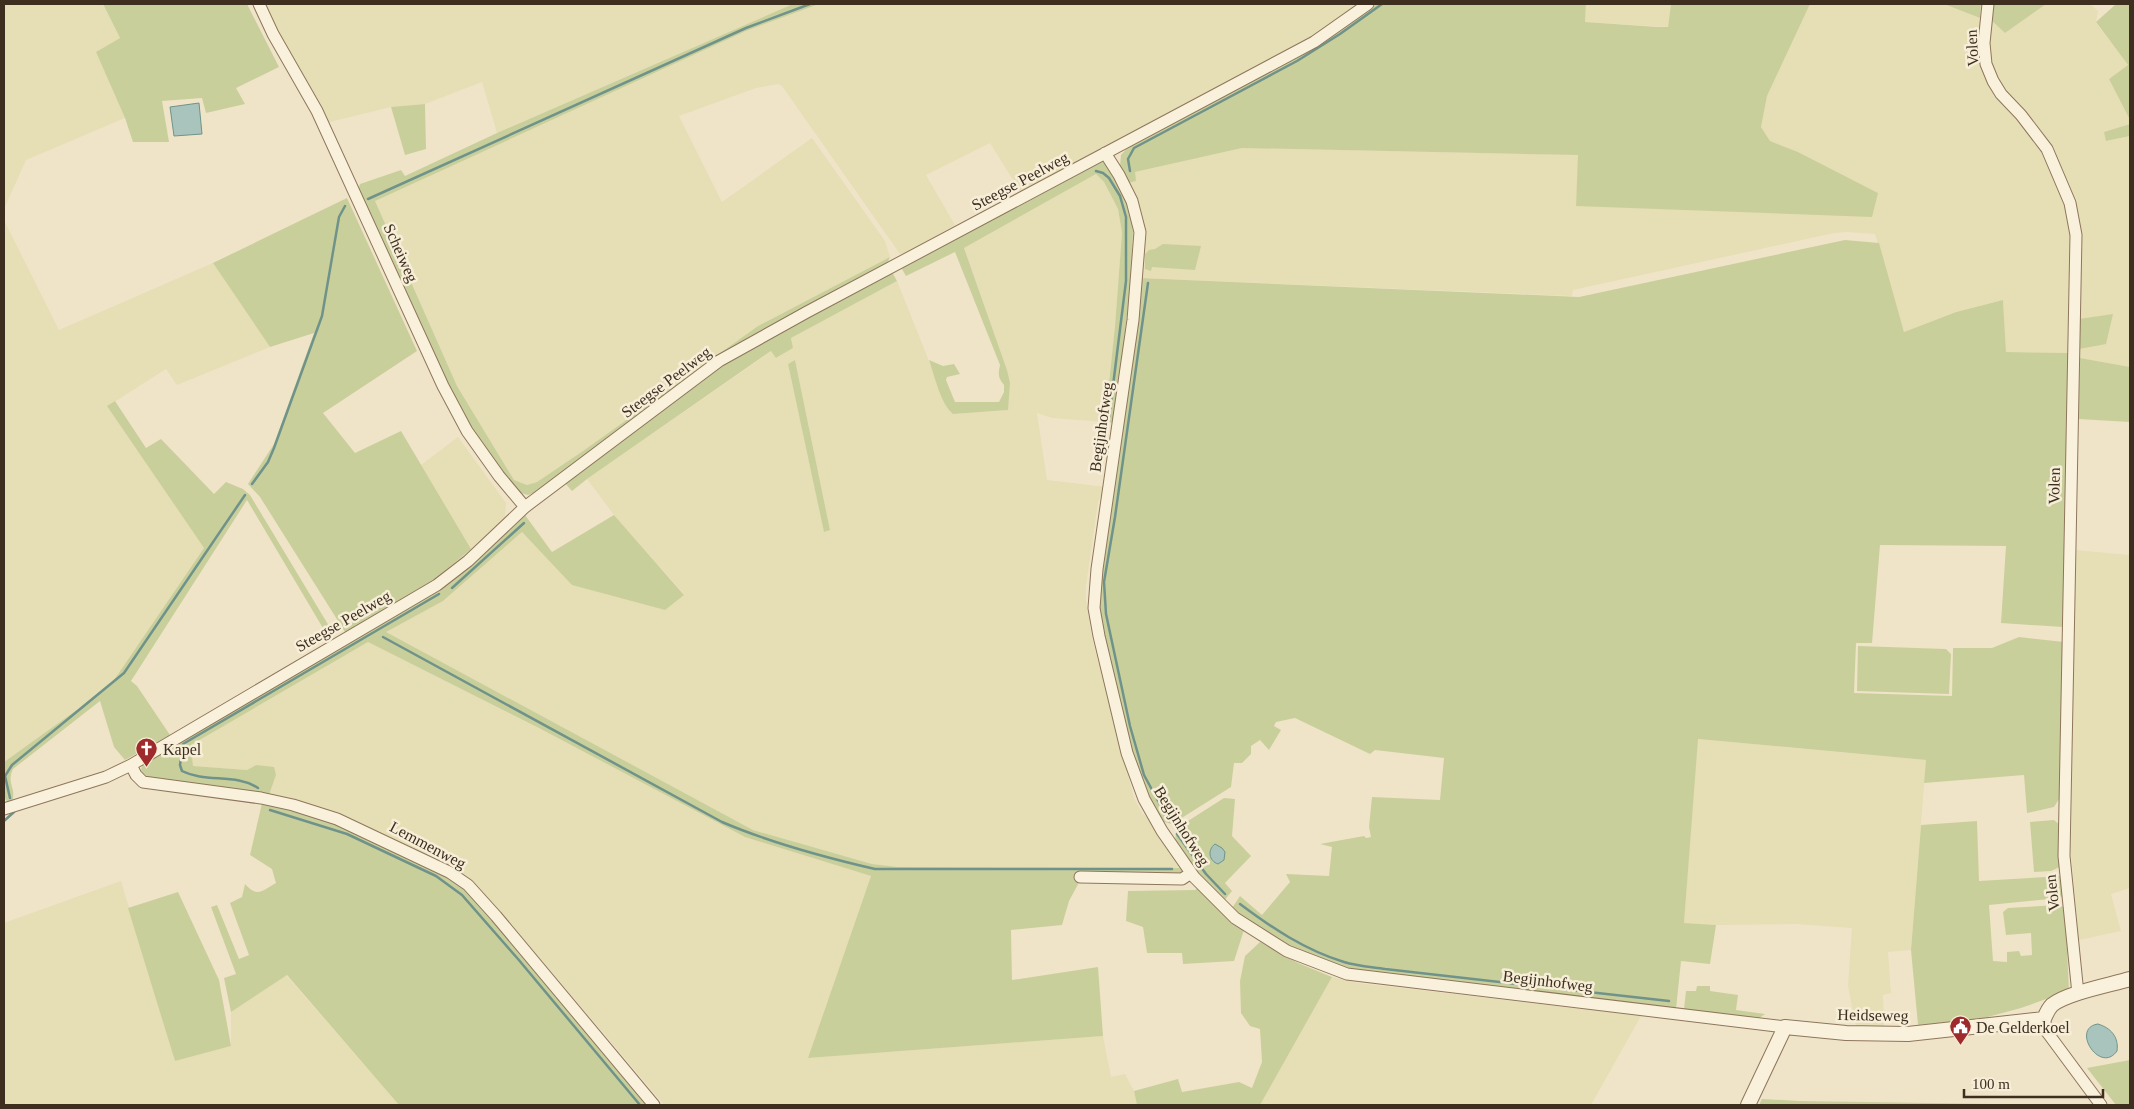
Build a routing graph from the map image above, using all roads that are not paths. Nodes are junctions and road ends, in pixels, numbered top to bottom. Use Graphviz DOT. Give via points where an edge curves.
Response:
graph roads {
  1 [pos="259,4"];
  2 [pos="1368,4"];
  3 [pos="1988,4"];
  4 [pos="1106,153"];
  5 [pos="525,507"];
  6 [pos="131,765"];
  7 [pos="4,809"];
  8 [pos="1191,873"];
  9 [pos="1080,877"];
  10 [pos="2130,979"];
  11 [pos="2078,994"];
  12 [pos="2044,1019"];
  13 [pos="1785,1028"];
  14 [pos="654,1105"];
  15 [pos="1748,1105"];
  16 [pos="2101,1105"];
  1 -- 5 [label="street, Scheiweg" via="317,111 447,394 498,476"];
  2 -- 4 [label="street, Steegse Peelweg" via="1314,42"];
  3 -- 11 [label="street, Volen" via="1984,43 1992,81 2047,149 2070,203 2076,235 2064,856"];
  4 -- 5 [label="street, Steegse Peelweg" via="719,361"];
  4 -- 8 [label="street, Begijnhofweg" via="1132,201 1140,232 1133,320 1094,608 1127,753 1140,790 1162,831"];
  5 -- 6 [label="street, Steegse Peelweg" via="468,561 437,585"];
  6 -- 7 [label="street, Steegse Peelweg" via="106,777"];
  6 -- 14 [label="street, Lemmenweg" via="143,782 261,798 337,819 449,872 468,886 496,916"];
  8 -- 9 [label="street" via="1182,879"];
  8 -- 13 [label="street, Begijnhofweg" via="1235,918 1287,951 1346,974"];
  10 -- 11 [label="street"];
  11 -- 12 [label="street" via="2055,1003"];
  12 -- 13 [label="street, Heidseweg" via="1908,1034 1846,1034"];
  12 -- 16 [label="street" via="2046,1032"];
  13 -- 15 [label="street"];
}
